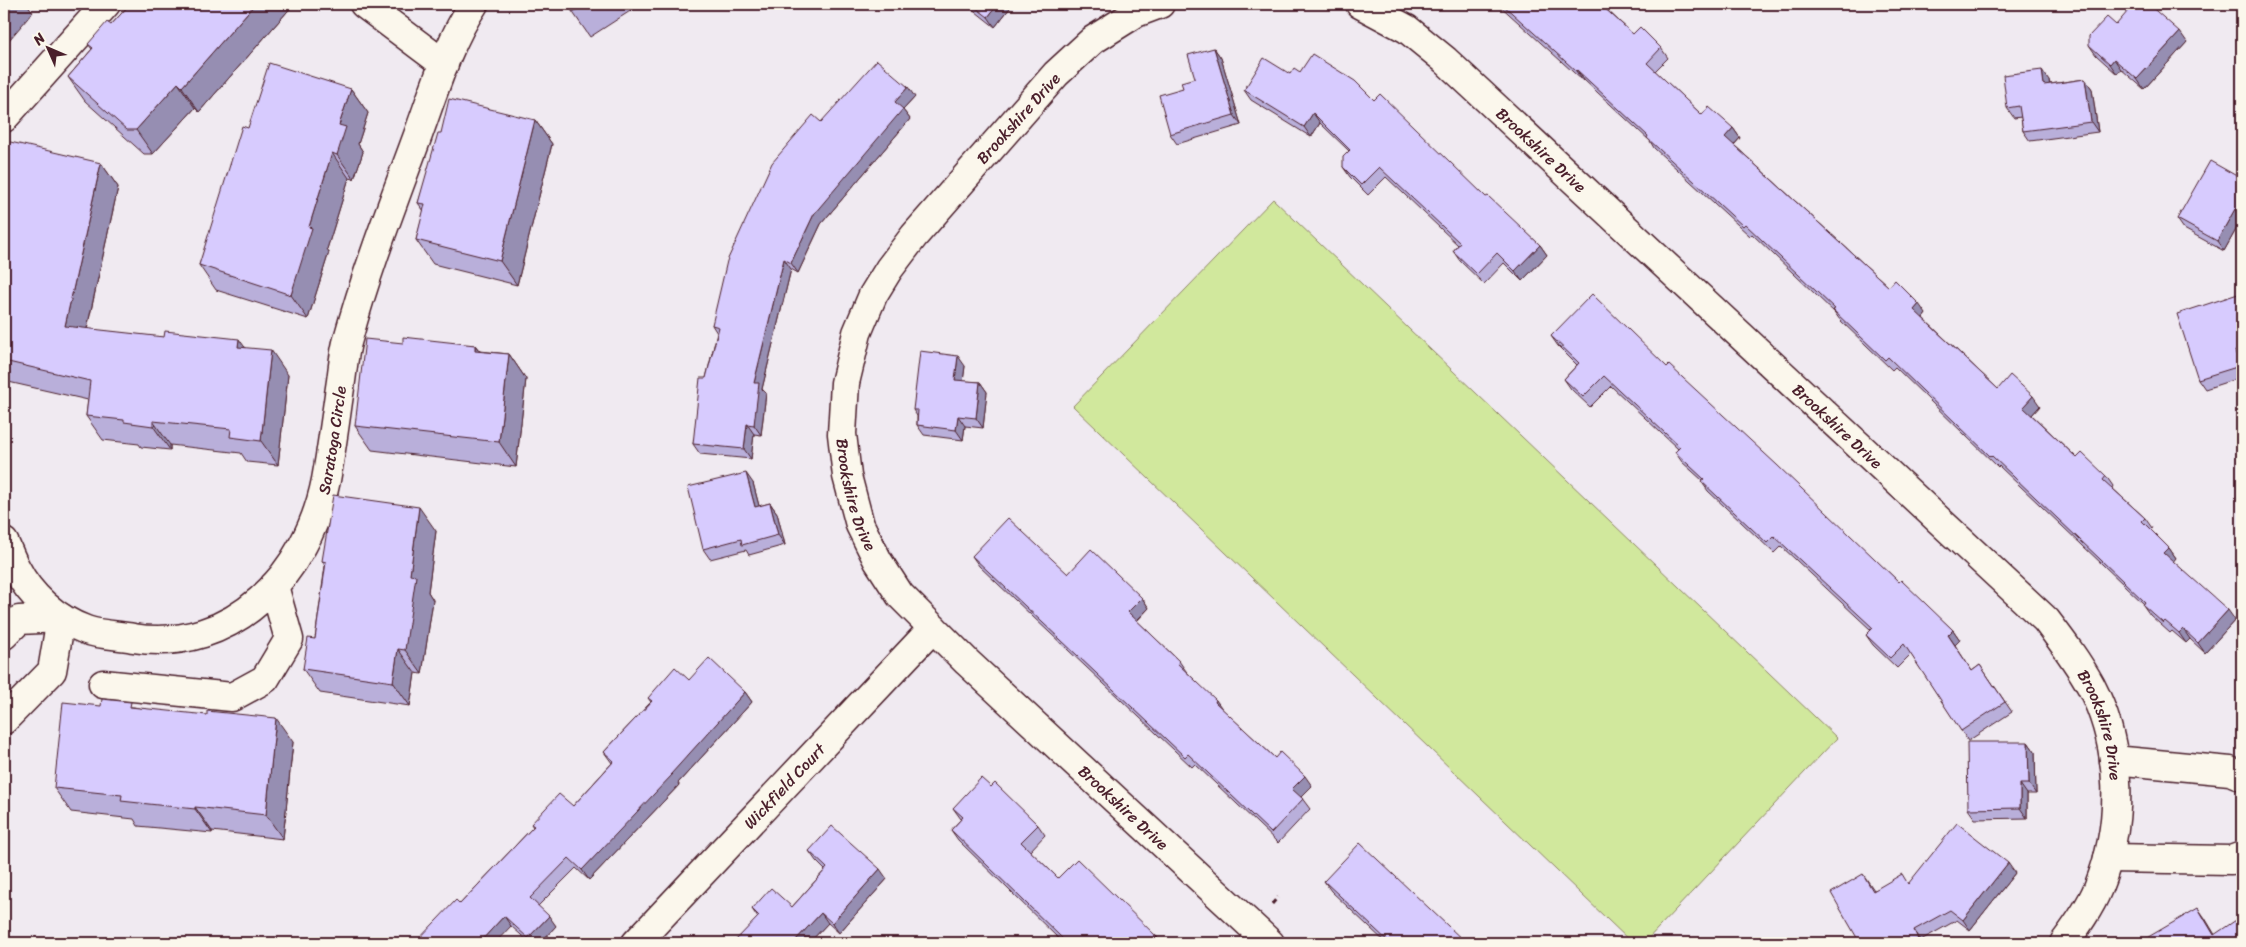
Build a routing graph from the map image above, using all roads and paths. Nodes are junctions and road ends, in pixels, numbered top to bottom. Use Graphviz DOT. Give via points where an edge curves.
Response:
graph roads {
  1 [pos="364,4"];
  2 [pos="474,4"];
  3 [pos="1160,4"];
  4 [pos="1360,4"];
  5 [pos="95,8"];
  6 [pos="444,64"];
  7 [pos="4,118"];
  8 [pos="7,556"];
  9 [pos="274,586"];
  10 [pos="61,618"];
  11 [pos="933,628"];
  12 [pos="4,636"];
  13 [pos="103,684"];
  14 [pos="4,720"];
  15 [pos="2114,760"];
  16 [pos="2242,776"];
  17 [pos="2242,856"];
  18 [pos="2108,858"];
  19 [pos="636,943"];
  20 [pos="1270,943"];
  21 [pos="2064,943"];
  1 -- 6 [label="street"];
  2 -- 6 [label="street, Saratoga Circle"];
  3 -- 11 [label="street, Brookshire Drive" via="1136,13 1093,40 1056,74 909,242 873,295 857,333 845,383 842,434 847,476 860,525 878,561 900,595"];
  4 -- 15 [label="street, Brookshire Drive" via="1407,29 1446,60 2046,620 2071,651 2091,686 2106,724"];
  5 -- 7 [label="street"];
  6 -- 9 [label="street, Saratoga Circle" via="366,276 352,324 326,481 318,510 300,549"];
  8 -- 10 [label="street, Saratoga Circle" via="37,598"];
  9 -- 10 [label="street, Saratoga Circle" via="247,612 216,630 180,640 151,641 87,630"];
  9 -- 13 [label="street" via="289,639 265,679 232,697"];
  10 -- 12 [label="street, Saratoga Circle" via="18,620"];
  10 -- 14 [label="street" via="52,671"];
  11 -- 19 [label="street, Wickfield Court"];
  11 -- 20 [label="street, Brookshire Drive"];
  15 -- 16 [label="street" via="2230,771"];
  15 -- 18 [label="street, Brookshire Drive" via="2117,808"];
  17 -- 18 [label="street" via="2231,860"];
  18 -- 21 [label="street, Brookshire Drive" via="2097,890"];
}
